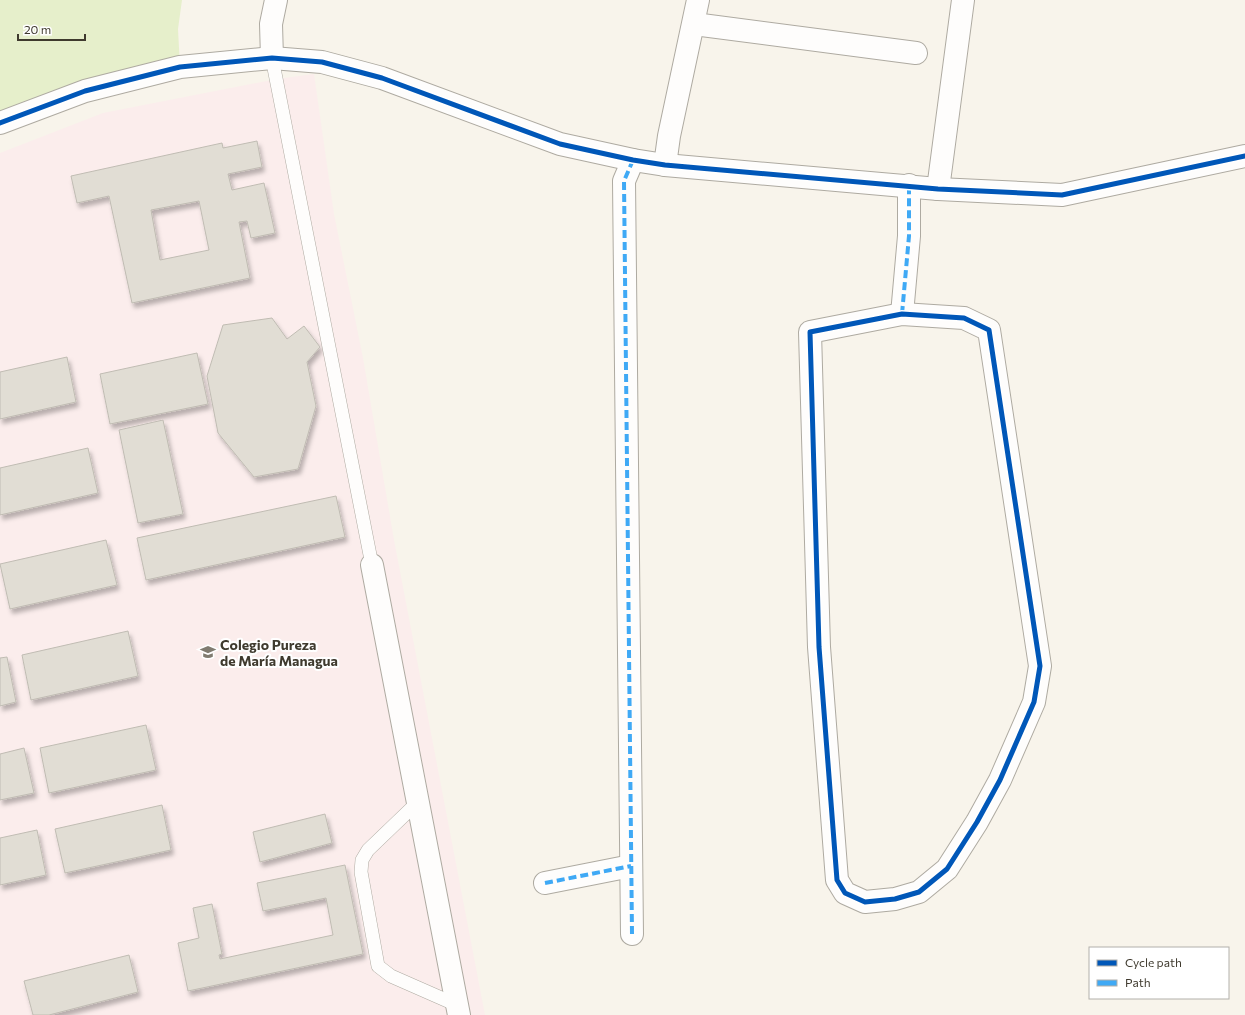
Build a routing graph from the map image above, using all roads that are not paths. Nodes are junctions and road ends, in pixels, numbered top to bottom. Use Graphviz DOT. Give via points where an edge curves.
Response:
graph roads {
  1 [pos="276,0"];
  2 [pos="698,0"];
  3 [pos="963,0"];
  4 [pos="694,24"];
  5 [pos="916,53"];
  6 [pos="272,58"];
  7 [pos="0,124"];
  8 [pos="1245,156"];
  9 [pos="633,160"];
  10 [pos="665,165"];
  11 [pos="909,185"];
  12 [pos="938,189"];
  13 [pos="902,314"];
  14 [pos="372,565"];
  15 [pos="417,803"];
  16 [pos="631,866"];
  17 [pos="545,883"];
  18 [pos="632,934"];
  19 [pos="458,1010"];
  1 -- 6 [label="street" via="272,24"];
  2 -- 4 [label="street"];
  3 -- 12 [label="street"];
  4 -- 5 [label="street"];
  4 -- 10 [label="street" via="668,136"];
  6 -- 7 [label="street" via="180,67 85,91"];
  6 -- 9 [label="street" via="322,62 382,78 560,144"];
  6 -- 14 [label="lane"];
  8 -- 12 [label="street" via="1062,195"];
  9 -- 10 [label="street"];
  9 -- 16 [label="street" via="624,181"];
  10 -- 11 [label="street"];
  11 -- 12 [label="street"];
  11 -- 13 [label="street" via="909,236"];
  13 -- 13 [label="street" via="810,332 819,647 837,880 845,893 865,902 895,899 919,892 947,869 1000,780 1034,702 1040,666 989,330 964,318"];
  14 -- 15 [label="street"];
  15 -- 19 [label="street"];
  15 -- 19 [label="lane" via="368,850 362,860 361,872 378,966 391,976"];
  16 -- 17 [label="street"];
  16 -- 18 [label="street"];
}
